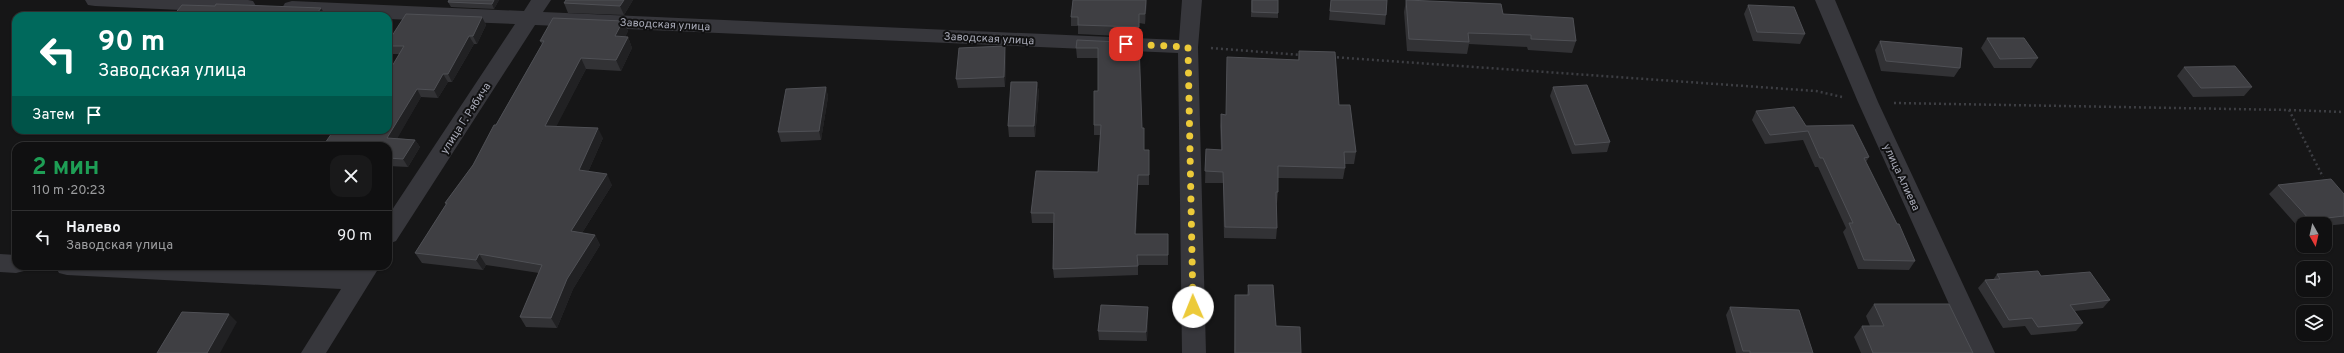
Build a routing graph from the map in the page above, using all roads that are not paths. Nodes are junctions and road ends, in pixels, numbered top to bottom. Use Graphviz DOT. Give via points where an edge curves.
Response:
graph roads {
  1 [pos="95,0"];
  2 [pos="541,0"];
  3 [pos="1192,0"];
  4 [pos="1825,0"];
  5 [pos="388,12"];
  6 [pos="392,12"];
  7 [pos="530,18"];
  8 [pos="1188,47"];
  9 [pos="392,229"];
  10 [pos="0,263"];
  11 [pos="12,264"];
  12 [pos="236,270"];
  13 [pos="363,273"];
  14 [pos="313,353"];
  15 [pos="1194,353"];
  16 [pos="1983,353"];
  1 -- 5 [label="street, Заводская улица"];
  2 -- 7 [label="street, улица Г. Рябича"];
  3 -- 8 [label="street"];
  4 -- 16 [label="street, улица Алиева" via="1868,102"];
  6 -- 7 [label="street, Заводская улица"];
  7 -- 8 [label="street, Заводская улица"];
  7 -- 9 [label="street, улица Г. Рябича"];
  8 -- 15 [label="street"];
  10 -- 11 [label="street"];
  12 -- 13 [label="street"];
  13 -- 14 [label="street"];
}
